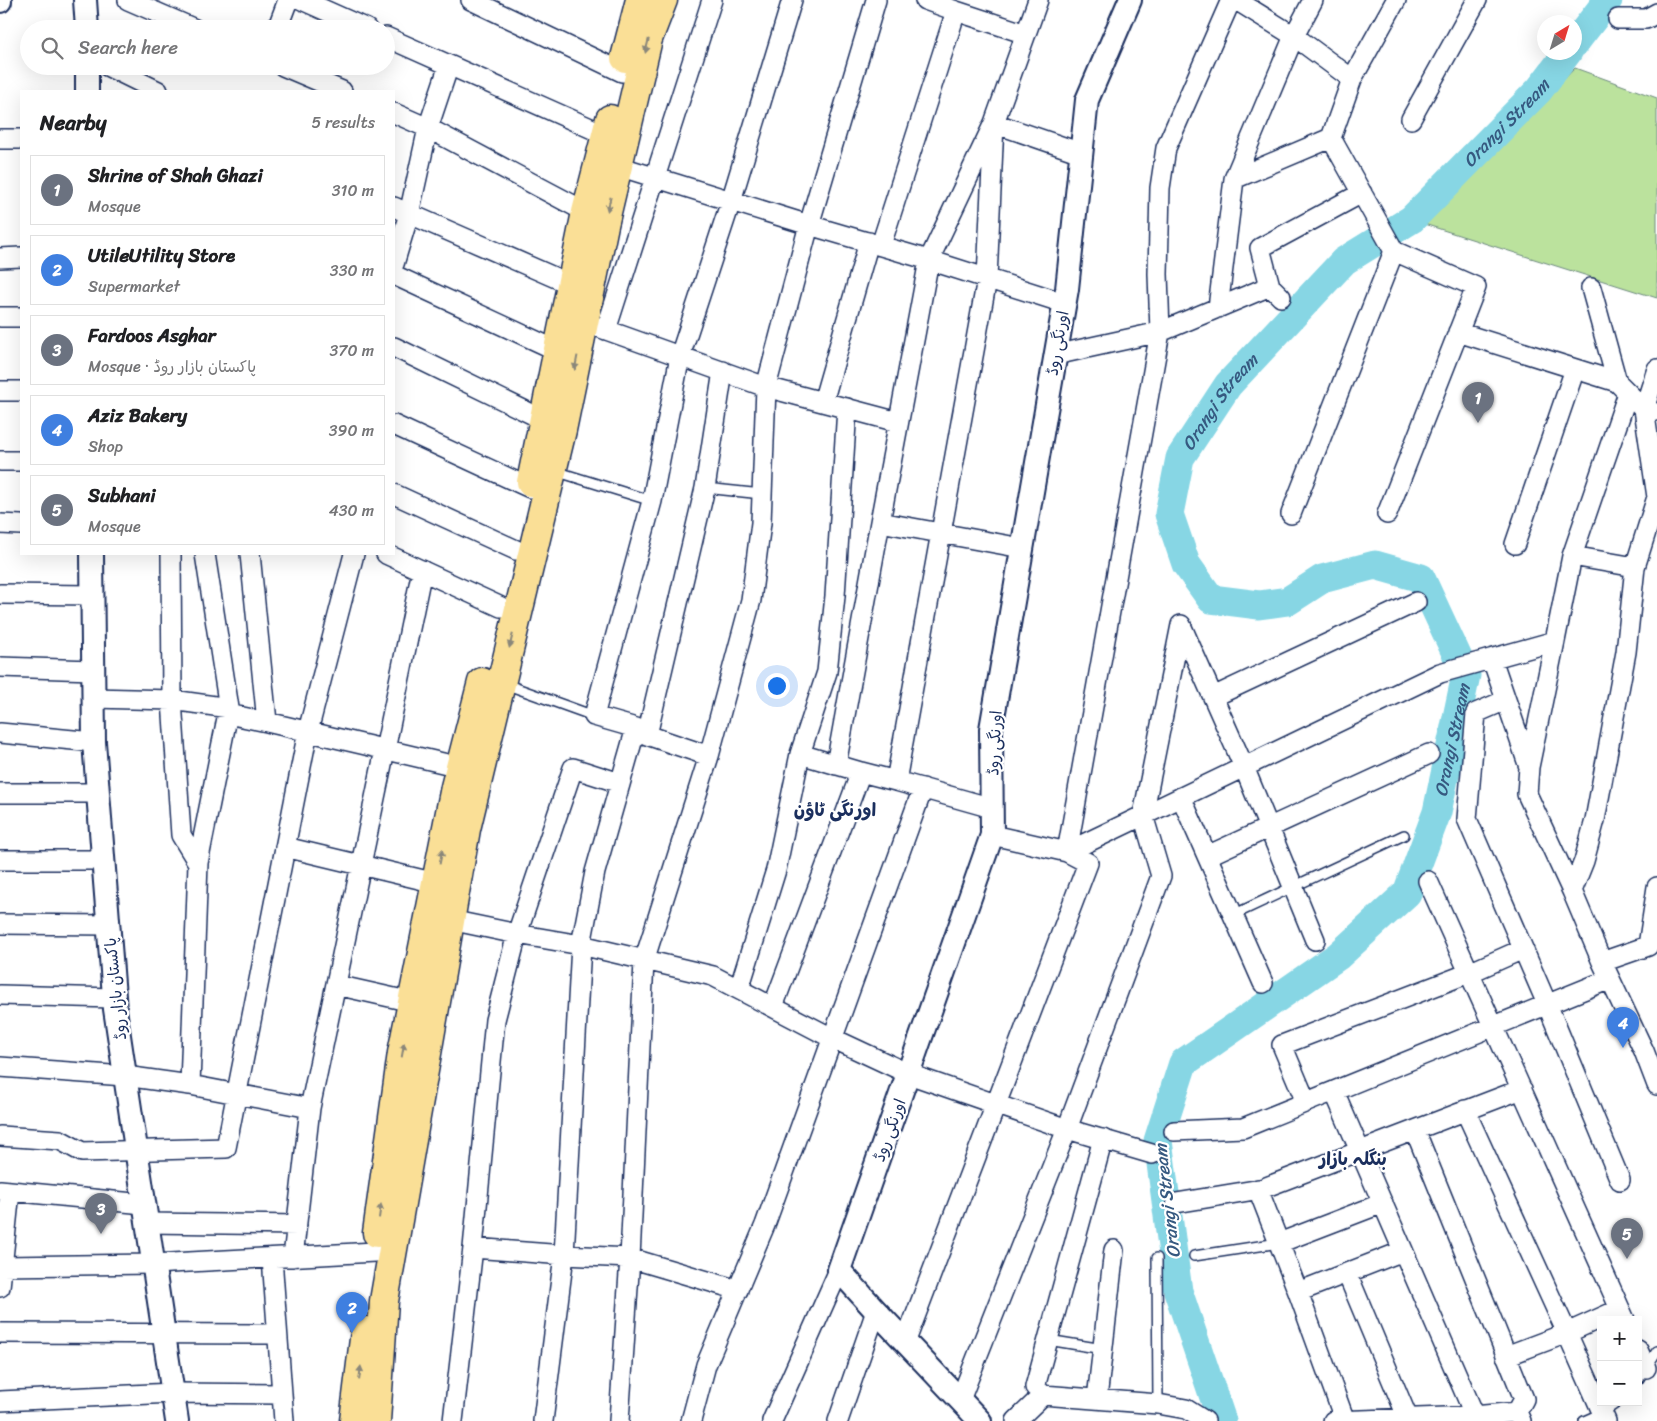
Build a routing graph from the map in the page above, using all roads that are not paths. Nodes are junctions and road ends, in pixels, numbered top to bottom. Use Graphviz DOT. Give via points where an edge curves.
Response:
graph roads {
  1 [pos="85,0"];
  2 [pos="128,0"];
  3 [pos="288,0"];
  4 [pos="302,0"];
  5 [pos="471,0"];
  6 [pos="639,0"];
  7 [pos="663,0"];
  8 [pos="712,0"];
  9 [pos="792,0"];
  10 [pos="876,0"];
  11 [pos="925,0"];
  12 [pos="1038,0"];
  13 [pos="1130,0"];
  14 [pos="1231,0"];
  15 [pos="1236,0"];
  16 [pos="1313,0"];
  17 [pos="1396,0"];
  18 [pos="1477,0"];
  19 [pos="956,11"];
  20 [pos="1657,14"];
  21 [pos="1618,19"];
  22 [pos="86,20"];
  23 [pos="174,20"];
  24 [pos="280,20"];
  25 [pos="347,20"];
  26 [pos="1026,34"];
  27 [pos="1294,36"];
  28 [pos="395,41"];
  29 [pos="449,65"];
  30 [pos="622,72"];
  31 [pos="87,75"];
  32 [pos="125,75"];
  33 [pos="305,75"];
  34 [pos="1352,79"];
  35 [pos="87,90"];
  36 [pos="156,90"];
  37 [pos="340,90"];
  38 [pos="395,113"];
  39 [pos="1412,120"];
  40 [pos="994,122"];
  41 [pos="428,128"];
  42 [pos="606,135"];
  43 [pos="1331,138"];
  44 [pos="0,139"];
  45 [pos="20,139"];
  46 [pos="1081,153"];
  47 [pos="618,166"];
  48 [pos="655,178"];
  49 [pos="1234,179"];
  50 [pos="1363,194"];
  51 [pos="731,201"];
  52 [pos="402,210"];
  53 [pos="586,212"];
  54 [pos="809,225"];
  55 [pos="875,244"];
  56 [pos="1394,251"];
  57 [pos="20,257"];
  58 [pos="395,257"];
  59 [pos="0,258"];
  60 [pos="929,260"];
  61 [pos="395,275"];
  62 [pos="987,279"];
  63 [pos="572,285"];
  64 [pos="1591,288"];
  65 [pos="1064,304"];
  66 [pos="1218,308"];
  67 [pos="0,317"];
  68 [pos="20,317"];
  69 [pos="595,326"];
  70 [pos="1160,332"];
  71 [pos="1458,332"];
  72 [pos="395,347"];
  73 [pos="558,351"];
  74 [pos="1055,355"];
  75 [pos="680,356"];
  76 [pos="1657,368"];
  77 [pos="1575,369"];
  78 [pos="722,371"];
  79 [pos="766,387"];
  80 [pos="1623,388"];
  81 [pos="0,391"];
  82 [pos="20,392"];
  83 [pos="823,402"];
  84 [pos="847,408"];
  85 [pos="1650,411"];
  86 [pos="544,420"];
  87 [pos="898,422"];
  88 [pos="395,425"];
  89 [pos="0,461"];
  90 [pos="20,461"];
  91 [pos="552,470"];
  92 [pos="530,488"];
  93 [pos="705,488"];
  94 [pos="395,494"];
  95 [pos="762,494"];
  96 [pos="652,500"];
  97 [pos="1291,514"];
  98 [pos="1387,514"];
  99 [pos="880,522"];
  100 [pos="0,524"];
  101 [pos="20,525"];
  102 [pos="940,533"];
  103 [pos="1651,539"];
  104 [pos="1515,544"];
  105 [pos="1022,548"];
  106 [pos="516,550"];
  107 [pos="92,555"];
  108 [pos="170,555"];
  109 [pos="205,555"];
  110 [pos="250,555"];
  111 [pos="354,555"];
  112 [pos="388,555"];
  113 [pos="1572,556"];
  114 [pos="1636,567"];
  115 [pos="422,570"];
  116 [pos="0,594"];
  117 [pos="92,595"];
  118 [pos="1416,602"];
  119 [pos="501,607"];
  120 [pos="1555,642"];
  121 [pos="1491,659"];
  122 [pos="0,667"];
  123 [pos="93,670"];
  124 [pos="501,682"];
  125 [pos="1213,697"];
  126 [pos="93,698"];
  127 [pos="172,700"];
  128 [pos="1506,700"];
  129 [pos="229,711"];
  130 [pos="594,716"];
  131 [pos="268,722"];
  132 [pos="308,732"];
  133 [pos="641,732"];
  134 [pos="0,734"];
  135 [pos="94,742"];
  136 [pos="386,750"];
  137 [pos="800,754"];
  138 [pos="1429,754"];
  139 [pos="708,756"];
  140 [pos="836,765"];
  141 [pos="460,767"];
  142 [pos="1244,767"];
  143 [pos="1529,767"];
  144 [pos="861,772"];
  145 [pos="896,781"];
  146 [pos="620,784"];
  147 [pos="923,788"];
  148 [pos="0,793"];
  149 [pos="98,793"];
  150 [pos="1181,797"];
  151 [pos="992,808"];
  152 [pos="1144,815"];
  153 [pos="1268,827"];
  154 [pos="992,835"];
  155 [pos="1404,835"];
  156 [pos="286,847"];
  157 [pos="1067,852"];
  158 [pos="1207,856"];
  159 [pos="0,860"];
  160 [pos="103,860"];
  161 [pos="198,863"];
  162 [pos="361,865"];
  163 [pos="1428,881"];
  164 [pos="436,883"];
  165 [pos="1294,886"];
  166 [pos="1657,887"];
  167 [pos="1572,891"];
  168 [pos="1233,915"];
  169 [pos="450,920"];
  170 [pos="0,924"];
  171 [pos="108,924"];
  172 [pos="516,934"];
  173 [pos="1315,940"];
  174 [pos="581,945"];
  175 [pos="1652,947"];
  176 [pos="1523,949"];
  177 [pos="644,961"];
  178 [pos="1606,970"];
  179 [pos="1469,973"];
  180 [pos="1264,983"];
  181 [pos="336,985"];
  182 [pos="739,989"];
  183 [pos="0,995"];
  184 [pos="114,998"];
  185 [pos="412,1002"];
  186 [pos="1547,1004"];
  187 [pos="773,1007"];
  188 [pos="1493,1026"];
  189 [pos="832,1038"];
  190 [pos="1650,1048"];
  191 [pos="0,1067"];
  192 [pos="909,1074"];
  193 [pos="125,1076"];
  194 [pos="190,1085"];
  195 [pos="1657,1085"];
  196 [pos="1522,1089"];
  197 [pos="1334,1091"];
  198 [pos="237,1094"];
  199 [pos="1306,1102"];
  200 [pos="997,1104"];
  201 [pos="310,1108"];
  202 [pos="1465,1110"];
  203 [pos="1067,1129"];
  204 [pos="1415,1130"];
  205 [pos="1174,1131"];
  206 [pos="0,1136"];
  207 [pos="1103,1140"];
  208 [pos="136,1151"];
  209 [pos="1360,1151"];
  210 [pos="1152,1154"];
  211 [pos="1620,1180"];
  212 [pos="1258,1189"];
  213 [pos="5,1191"];
  214 [pos="1176,1203"];
  215 [pos="1383,1203"];
  216 [pos="146,1213"];
  217 [pos="297,1225"];
  218 [pos="2,1242"];
  219 [pos="1279,1243"];
  220 [pos="473,1248"];
  221 [pos="1114,1250"];
  222 [pos="1403,1251"];
  223 [pos="374,1252"];
  224 [pos="564,1255"];
  225 [pos="1194,1256"];
  226 [pos="293,1257"];
  227 [pos="272,1258"];
  228 [pos="630,1258"];
  229 [pos="1157,1258"];
  230 [pos="153,1264"];
  231 [pos="2,1266"];
  232 [pos="840,1270"];
  233 [pos="1347,1273"];
  234 [pos="0,1287"];
  235 [pos="738,1290"];
  236 [pos="1298,1292"];
  237 [pos="876,1311"];
  238 [pos="1622,1314"];
  239 [pos="0,1333"];
  240 [pos="164,1333"];
  241 [pos="1567,1333"];
  242 [pos="277,1334"];
  243 [pos="1048,1340"];
  244 [pos="905,1343"];
  245 [pos="1103,1348"];
  246 [pos="1657,1351"];
  247 [pos="1506,1356"];
  248 [pos="1642,1374"];
  249 [pos="173,1394"];
  250 [pos="282,1394"];
  251 [pos="1043,1395"];
  252 [pos="960,1400"];
  253 [pos="1097,1400"];
  254 [pos="0,1401"];
  255 [pos="1158,1404"];
  256 [pos="1608,1412"];
  257 [pos="1519,1416"];
  258 [pos="1475,1418"];
  259 [pos="1408,1419"];
  260 [pos="177,1421"];
  261 [pos="284,1421"];
  262 [pos="354,1421"];
  263 [pos="376,1421"];
  264 [pos="453,1421"];
  265 [pos="544,1421"];
  266 [pos="618,1421"];
  267 [pos="691,1421"];
  268 [pos="772,1421"];
  269 [pos="838,1421"];
  270 [pos="980,1421"];
  271 [pos="1016,1421"];
  272 [pos="1205,1421"];
  273 [pos="1340,1421"];
  274 [pos="1584,1421"];
  1 -- 22 [label="street"];
  2 -- 23 [label="street"];
  3 -- 24 [label="street"];
  4 -- 25 [label="street"];
  5 -- 30 [label="street"];
  6 -- 30 [label="main road"];
  7 -- 47 [label="main road, one-way" via="648,38"];
  8 -- 48 [label="street"];
  9 -- 51 [label="street"];
  10 -- 54 [label="street"];
  11 -- 19 [label="street"];
  12 -- 26 [label="street"];
  13 -- 46 [label="street, اورنگی روڈ" via="1087,100"];
  14 -- 70 [label="street" via="1166,148 1160,188"];
  15 -- 27 [label="street"];
  16 -- 27 [label="street"];
  17 -- 34 [label="street"];
  18 -- 39 [label="street"];
  19 -- 26 [label="street"];
  19 -- 55 [label="street"];
  20 -- 21 [label="street" via="1646,19"];
  26 -- 40 [label="street"];
  27 -- 34 [label="street"];
  27 -- 49 [label="street"];
  28 -- 29 [label="street"];
  29 -- 41 [label="street"];
  29 -- 42 [label="street"];
  30 -- 42 [label="main road"];
  31 -- 35 [label="street"];
  32 -- 36 [label="street"];
  33 -- 37 [label="street"];
  34 -- 43 [label="street"];
  38 -- 41 [label="street"];
  40 -- 46 [label="street"];
  40 -- 60 [label="street"];
  40 -- 62 [label="street"];
  41 -- 52 [label="street"];
  41 -- 53 [label="street"];
  42 -- 53 [label="main road"];
  43 -- 49 [label="street"];
  43 -- 50 [label="street"];
  44 -- 45 [label="street"];
  46 -- 65 [label="street, اورنگی روڈ"];
  47 -- 48 [label="street"];
  47 -- 69 [label="main road, one-way" via="604,225"];
  48 -- 51 [label="street"];
  48 -- 69 [label="street"];
  49 -- 66 [label="street"];
  50 -- 56 [label="street"];
  50 -- 66 [label="street" via="1260,248 1275,292"];
  51 -- 54 [label="street"];
  51 -- 75 [label="street"];
  52 -- 58 [label="street"];
  52 -- 63 [label="street"];
  53 -- 63 [label="main road"];
  54 -- 55 [label="street"];
  54 -- 79 [label="street"];
  55 -- 60 [label="street"];
  55 -- 83 [label="street"];
  56 -- 71 [label="street" via="1476,287"];
  56 -- 97 [label="street"];
  57 -- 59 [label="street"];
  60 -- 62 [label="street"];
  60 -- 87 [label="street"];
  61 -- 73 [label="street"];
  62 -- 65 [label="street"];
  62 -- 102 [label="street"];
  63 -- 73 [label="main road"];
  64 -- 80 [label="street"];
  65 -- 74 [label="street, اورنگی روڈ"];
  66 -- 70 [label="street"];
  67 -- 68 [label="street"];
  69 -- 75 [label="street"];
  69 -- 91 [label="main road, one-way"];
  70 -- 74 [label="street"];
  70 -- 157 [label="street"];
  71 -- 77 [label="street"];
  71 -- 98 [label="street"];
  72 -- 86 [label="street"];
  73 -- 86 [label="main road"];
  74 -- 105 [label="street, اورنگی روڈ"];
  75 -- 78 [label="street"];
  75 -- 96 [label="street"];
  76 -- 85 [label="street"];
  77 -- 80 [label="street"];
  77 -- 104 [label="street"];
  78 -- 79 [label="street"];
  78 -- 93 [label="street"];
  79 -- 83 [label="street"];
  79 -- 95 [label="street"];
  80 -- 85 [label="street"];
  80 -- 113 [label="street"];
  81 -- 82 [label="street"];
  83 -- 84 [label="street"];
  84 -- 87 [label="street"];
  84 -- 137 [label="street" via="835,596 826,672"];
  85 -- 103 [label="street" via="1657,497"];
  86 -- 92 [label="main road"];
  87 -- 99 [label="street"];
  88 -- 92 [label="street"];
  89 -- 90 [label="street"];
  91 -- 96 [label="lane"];
  91 -- 124 [label="main road, one-way"];
  92 -- 106 [label="main road"];
  93 -- 95 [label="lane"];
  93 -- 133 [label="street"];
  94 -- 106 [label="street"];
  95 -- 139 [label="street" via="751,600"];
  96 -- 130 [label="street"];
  99 -- 102 [label="street"];
  99 -- 140 [label="street"];
  100 -- 101 [label="street"];
  102 -- 105 [label="street"];
  102 -- 145 [label="street"];
  103 -- 114 [label="street"];
  105 -- 151 [label="street, اورنگی روڈ" via="991,729"];
  106 -- 119 [label="main road"];
  107 -- 117 [label="street, پاکستان بازار روڈ"];
  108 -- 127 [label="street"];
  109 -- 129 [label="street"];
  110 -- 131 [label="street"];
  111 -- 132 [label="street"];
  112 -- 115 [label="street"];
  113 -- 114 [label="street"];
  113 -- 120 [label="street"];
  114 -- 167 [label="street" via="1626,652 1595,820"];
  115 -- 119 [label="street"];
  115 -- 136 [label="street"];
  116 -- 117 [label="street"];
  117 -- 123 [label="street, پاکستان بازار روڈ"];
  118 -- 125 [label="street"];
  119 -- 141 [label="main road"];
  120 -- 121 [label="street"];
  120 -- 143 [label="street"];
  121 -- 128 [label="street"];
  121 -- 142 [label="street" via="1440,673"];
  122 -- 123 [label="street"];
  123 -- 126 [label="street, پاکستان بازار روڈ"];
  124 -- 130 [label="lane"];
  124 -- 169 [label="main road" via="466,829"];
  125 -- 142 [label="street"];
  125 -- 152 [label="street" via="1181,625"];
  126 -- 127 [label="street"];
  126 -- 135 [label="street, پاکستان بازار روڈ"];
  127 -- 129 [label="street"];
  127 -- 161 [label="street" via="181,835"];
  128 -- 143 [label="street"];
  128 -- 176 [label="street" via="1476,713 1467,819"];
  129 -- 131 [label="street"];
  129 -- 161 [label="street"];
  130 -- 133 [label="street"];
  131 -- 132 [label="street"];
  132 -- 136 [label="street"];
  132 -- 156 [label="street"];
  133 -- 139 [label="street"];
  133 -- 146 [label="street"];
  134 -- 135 [label="street"];
  135 -- 149 [label="street, پاکستان بازار روڈ"];
  136 -- 141 [label="street"];
  136 -- 162 [label="street"];
  137 -- 140 [label="street"];
  137 -- 182 [label="street" via="776,870"];
  138 -- 153 [label="street"];
  139 -- 177 [label="street"];
  140 -- 144 [label="street"];
  164 -- 141 [label="main road, one-way"];
  142 -- 150 [label="street"];
  142 -- 153 [label="street"];
  143 -- 167 [label="street" via="1527,794"];
  144 -- 145 [label="street"];
  144 -- 187 [label="street"];
  145 -- 147 [label="street"];
  146 -- 172 [label="street" via="573,768"];
  146 -- 174 [label="street" via="594,872"];
  147 -- 151 [label="street"];
  147 -- 189 [label="street"];
  148 -- 149 [label="street"];
  149 -- 160 [label="street, پاکستان بازار روڈ"];
  150 -- 152 [label="street"];
  150 -- 158 [label="street"];
  151 -- 154 [label="street, اورنگی روڈ"];
  152 -- 157 [label="street"];
  152 -- 203 [label="street" via="1161,876"];
  153 -- 158 [label="street"];
  153 -- 165 [label="street"];
  154 -- 157 [label="street"];
  154 -- 192 [label="street, اورنگی روڈ"];
  155 -- 165 [label="lane"];
  156 -- 162 [label="street"];
  156 -- 198 [label="street"];
  157 -- 200 [label="street" via="1088,863"];
  158 -- 168 [label="street"];
  159 -- 160 [label="street"];
  160 -- 171 [label="street, پاکستان بازار روڈ"];
  161 -- 194 [label="street"];
  162 -- 164 [label="street"];
  162 -- 181 [label="street"];
  163 -- 179 [label="street"];
  164 -- 185 [label="main road"];
  165 -- 168 [label="lane"];
  165 -- 173 [label="street"];
  166 -- 175 [label="street"];
  167 -- 178 [label="street"];
  168 -- 180 [label="street"];
  169 -- 172 [label="street"];
  169 -- 263 [label="main road" via="384,1301"];
  170 -- 171 [label="street"];
  171 -- 184 [label="street, پاکستان بازار روڈ"];
  172 -- 174 [label="street"];
  172 -- 220 [label="street" via="495,1020"];
  174 -- 177 [label="street"];
  174 -- 224 [label="street"];
  175 -- 178 [label="street"];
  176 -- 179 [label="street"];
  176 -- 186 [label="street"];
  177 -- 182 [label="street" via="713,976"];
  177 -- 228 [label="street"];
  178 -- 186 [label="street"];
  178 -- 190 [label="street"];
  179 -- 188 [label="street"];
  179 -- 199 [label="street" via="1282,1045"];
  181 -- 185 [label="street"];
  181 -- 201 [label="street"];
  182 -- 187 [label="street"];
  183 -- 184 [label="street"];
  184 -- 193 [label="street, پاکستان بازار روڈ"];
  223 -- 185 [label="main road, one-way"];
  186 -- 188 [label="street"];
  186 -- 211 [label="street"];
  187 -- 189 [label="street"];
  188 -- 196 [label="street"];
  188 -- 197 [label="street"];
  189 -- 192 [label="street"];
  189 -- 235 [label="street"];
  190 -- 195 [label="street"];
  191 -- 193 [label="street"];
  192 -- 200 [label="street"];
  192 -- 232 [label="street, اورنگی روڈ"];
  193 -- 194 [label="street"];
  193 -- 208 [label="street, پاکستان بازار روڈ"];
  194 -- 198 [label="street"];
  196 -- 202 [label="street"];
  196 -- 238 [label="street"];
  197 -- 199 [label="street"];
  197 -- 209 [label="street"];
  198 -- 201 [label="street"];
  198 -- 208 [label="street" via="226,1148"];
  199 -- 205 [label="street" via="1243,1128"];
  200 -- 203 [label="street"];
  200 -- 244 [label="street"];
  201 -- 217 [label="street"];
  202 -- 204 [label="street"];
  202 -- 241 [label="street"];
  203 -- 207 [label="street"];
  203 -- 252 [label="street"];
  204 -- 209 [label="street"];
  204 -- 247 [label="street"];
  206 -- 208 [label="street" via="60,1140 82,1152"];
  207 -- 210 [label="street"];
  207 -- 243 [label="street"];
  208 -- 216 [label="street, پاکستان بازار روڈ"];
  209 -- 212 [label="street"];
  209 -- 215 [label="street"];
  212 -- 214 [label="street"];
  212 -- 219 [label="street"];
  213 -- 216 [label="street"];
  213 -- 218 [label="street"];
  215 -- 219 [label="street"];
  215 -- 222 [label="street"];
  216 -- 217 [label="street"];
  216 -- 230 [label="street, پاکستان بازار روڈ"];
  217 -- 226 [label="street"];
  218 -- 231 [label="street"];
  219 -- 225 [label="lane"];
  219 -- 236 [label="street"];
  220 -- 224 [label="street"];
  220 -- 264 [label="street"];
  221 -- 245 [label="street"];
  222 -- 233 [label="street"];
  222 -- 258 [label="street"];
  223 -- 226 [label="street"];
  262 -- 223 [label="main road, one-way"];
  224 -- 228 [label="street"];
  224 -- 265 [label="street"];
  226 -- 227 [label="street"];
  227 -- 230 [label="street"];
  227 -- 242 [label="street"];
  228 -- 235 [label="street"];
  228 -- 266 [label="street"];
  229 -- 255 [label="lane"];
  230 -- 231 [label="street"];
  230 -- 240 [label="street, پاکستان بازار روڈ"];
  231 -- 234 [label="street"];
  232 -- 237 [label="street"];
  232 -- 268 [label="street"];
  233 -- 236 [label="street"];
  233 -- 259 [label="street"];
  235 -- 267 [label="street" via="706,1365"];
  236 -- 273 [label="street"];
  237 -- 244 [label="street"];
  237 -- 269 [label="street"];
  238 -- 241 [label="street"];
  239 -- 240 [label="street"];
  240 -- 242 [label="street"];
  240 -- 249 [label="street, پاکستان بازار روڈ"];
  241 -- 247 [label="street"];
  241 -- 256 [label="street"];
  242 -- 250 [label="street"];
  243 -- 245 [label="lane"];
  243 -- 251 [label="street" via="1035,1387"];
  244 -- 252 [label="street"];
  245 -- 253 [label="street"];
  246 -- 248 [label="lane"];
  247 -- 257 [label="street" via="1524,1400"];
  249 -- 250 [label="street"];
  249 -- 254 [label="street"];
  249 -- 260 [label="street, پاکستان بازار روڈ"];
  250 -- 261 [label="street"];
  251 -- 253 [label="street"];
  251 -- 271 [label="street"];
  252 -- 270 [label="street"];
  253 -- 255 [label="street"];
  255 -- 272 [label="street" via="1186,1409"];
  256 -- 274 [label="lane"];
  257 -- 258 [label="street"];
  258 -- 259 [label="street"];
  259 -- 273 [label="street"];
}
